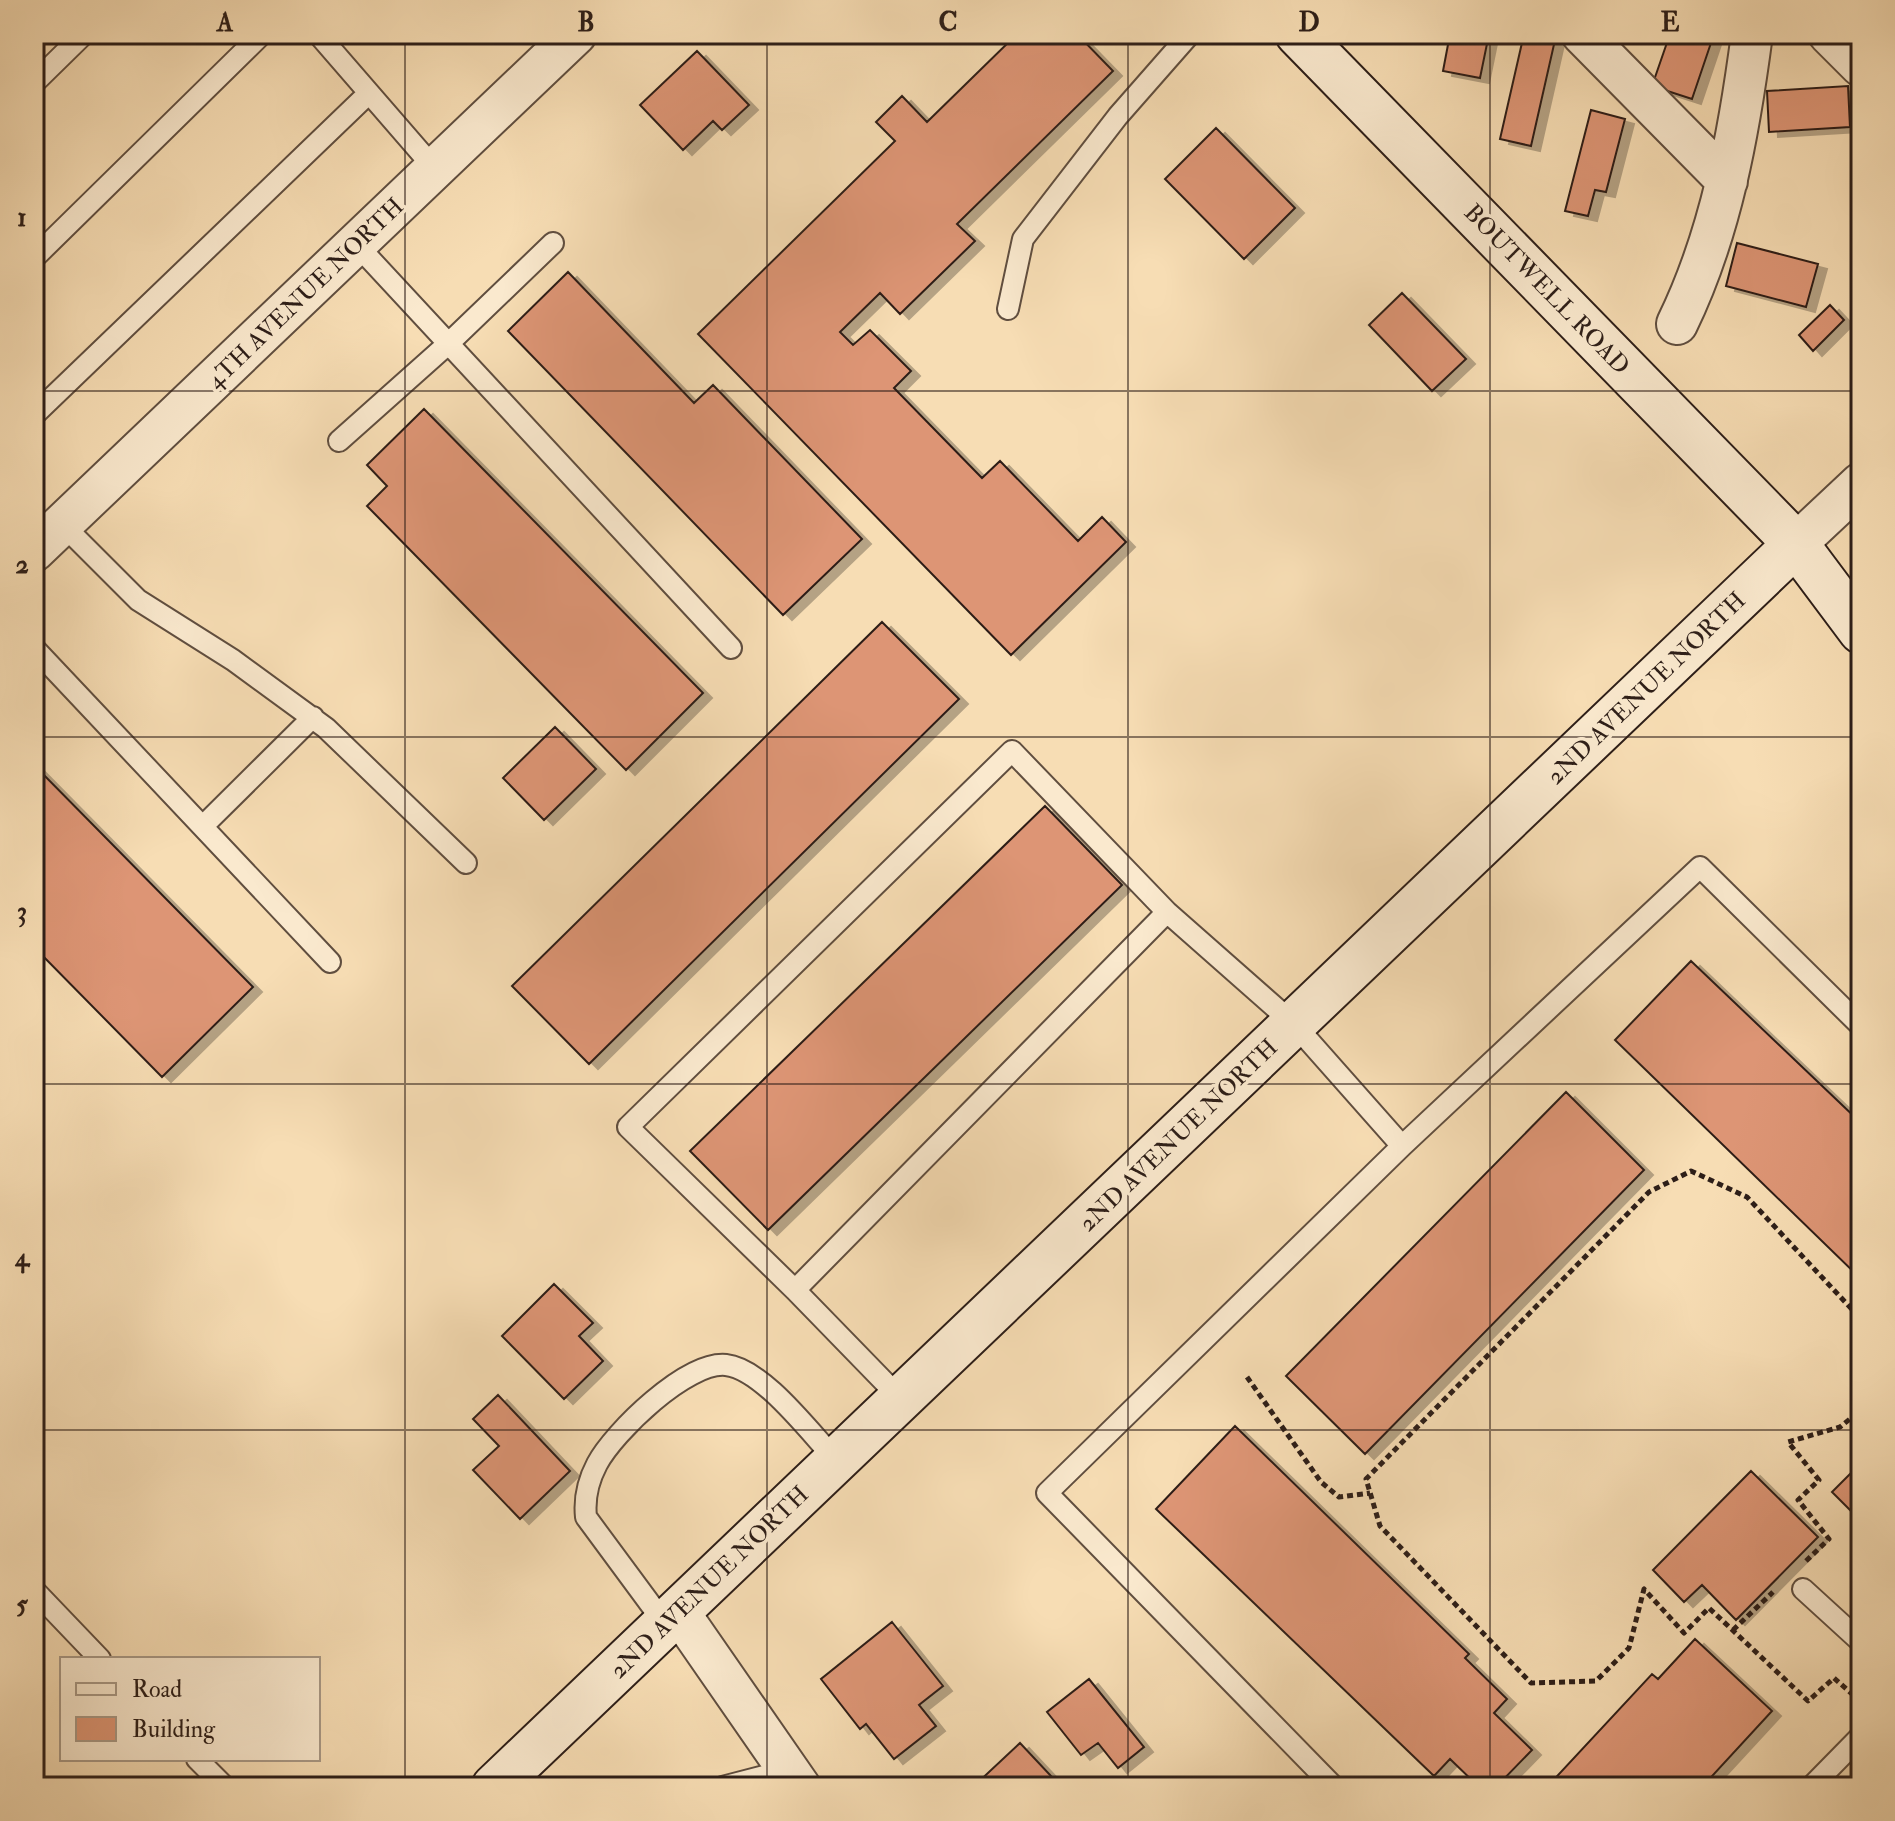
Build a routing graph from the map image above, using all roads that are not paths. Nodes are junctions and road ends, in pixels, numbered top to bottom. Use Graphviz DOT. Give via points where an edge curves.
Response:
graph roads {
  1 [pos="84,34"];
  2 [pos="262,34"];
  3 [pos="318,34"];
  4 [pos="576,34"];
  5 [pos="1190,34"];
  6 [pos="1298,34"];
  7 [pos="1582,34"];
  8 [pos="1752,34"];
  9 [pos="1829,34"];
  10 [pos="1861,66"];
  11 [pos="34,83"];
  12 [pos="369,93"];
  13 [pos="435,169"];
  14 [pos="1727,181"];
  15 [pos="553,243"];
  16 [pos="356,244"];
  17 [pos="34,258"];
  18 [pos="1008,309"];
  19 [pos="1677,324"];
  20 [pos="449,343"];
  21 [pos="34,415"];
  22 [pos="339,441"];
  23 [pos="1861,483"];
  24 [pos="44,534"];
  25 [pos="1796,544"];
  26 [pos="1861,631"];
  27 [pos="34,648"];
  28 [pos="731,648"];
  29 [pos="313,717"];
  30 [pos="203,826"];
  31 [pos="466,863"];
  32 [pos="1167,912"];
  33 [pos="330,962"];
  34 [pos="1294,1024"];
  35 [pos="1861,1026"];
  36 [pos="1402,1146"];
  37 [pos="795,1290"];
  38 [pos="901,1399"];
  39 [pos="837,1461"];
  40 [pos="1803,1589"];
  41 [pos="34,1590"];
  42 [pos="672,1618"];
  43 [pos="1861,1642"];
  44 [pos="98,1657"];
  45 [pos="1861,1736"];
  46 [pos="199,1761"];
  47 [pos="794,1778"];
  48 [pos="225,1787"];
  49 [pos="494,1787"];
  50 [pos="722,1787"];
  51 [pos="1334,1787"];
  52 [pos="1811,1787"];
  1 -- 11 [label="lane"];
  2 -- 17 [label="lane"];
  3 -- 12 [label="lane"];
  4 -- 13 [label="street, 4TH AVENUE NORTH"];
  5 -- 18 [label="lane" via="1118,116 1023,239"];
  6 -- 25 [label="street, BOUTWELL ROAD"];
  7 -- 14 [label="street"];
  8 -- 14 [label="street"];
  9 -- 10 [label="street"];
  12 -- 13 [label="lane"];
  12 -- 21 [label="lane"];
  13 -- 16 [label="street, 4TH AVENUE NORTH"];
  14 -- 19 [label="street" via="1695,287"];
  15 -- 20 [label="lane"];
  16 -- 20 [label="lane"];
  16 -- 24 [label="street, 4TH AVENUE NORTH"];
  20 -- 22 [label="lane"];
  20 -- 28 [label="lane"];
  23 -- 25 [label="street, 2ND AVENUE NORTH"];
  24 -- 29 [label="lane"];
  25 -- 26 [label="street, BOUTWELL ROAD"];
  25 -- 34 [label="street, 2ND AVENUE NORTH"];
  27 -- 30 [label="lane"];
  29 -- 30 [label="lane"];
  29 -- 31 [label="lane"];
  30 -- 33 [label="lane"];
  32 -- 34 [label="lane"];
  32 -- 37 [label="lane"];
  32 -- 37 [label="lane" via="1012,751 628,1127"];
  34 -- 36 [label="lane"];
  34 -- 38 [label="street, 2ND AVENUE NORTH"];
  35 -- 36 [label="lane" via="1700,867"];
  36 -- 51 [label="lane" via="1047,1493"];
  37 -- 38 [label="lane"];
  38 -- 39 [label="street, 2ND AVENUE NORTH"];
  39 -- 42 [label="street, 2ND AVENUE NORTH"];
  39 -- 42 [label="lane" via="750,1374 724,1365 689,1374 632,1420 598,1462 584,1500 586,1517"];
  40 -- 43 [label="lane"];
  41 -- 44 [label="lane"];
  42 -- 47 [label="street"];
  42 -- 49 [label="street, 2ND AVENUE NORTH"];
  45 -- 52 [label="lane"];
  46 -- 48 [label="lane"];
  47 -- 50 [label="lane"];
}
